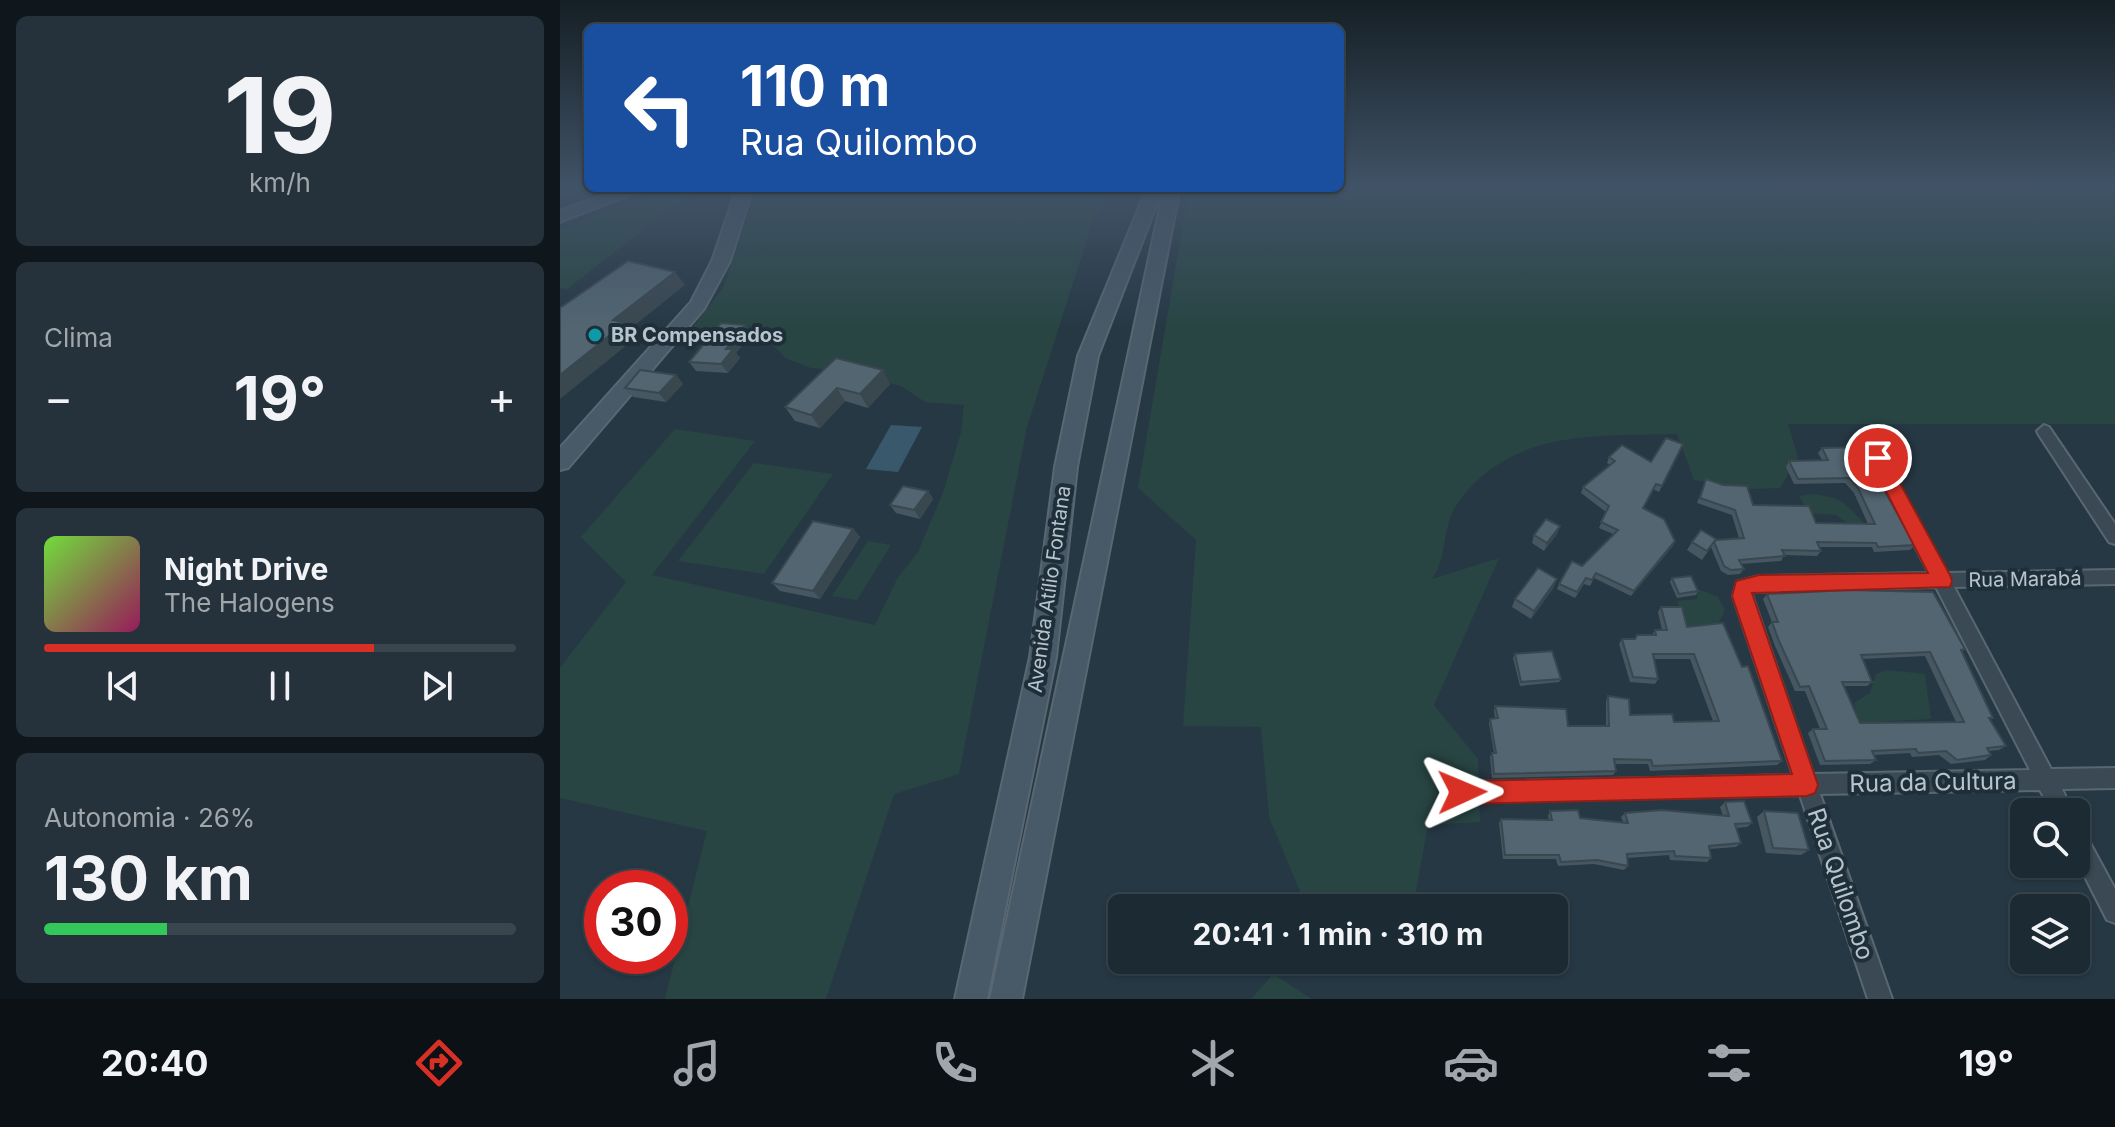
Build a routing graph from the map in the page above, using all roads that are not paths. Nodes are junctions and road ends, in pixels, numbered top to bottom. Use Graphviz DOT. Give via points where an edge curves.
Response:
graph roads {
  1 [pos="730,235"];
  2 [pos="1136,235"];
  3 [pos="1162,235"];
  4 [pos="2044,431"];
  5 [pos="1865,434"];
  6 [pos="560,462"];
  7 [pos="2115,537"];
  8 [pos="2115,577"];
  9 [pos="1943,581"];
  10 [pos="1743,587"];
  11 [pos="2115,778"];
  12 [pos="2046,780"];
  13 [pos="1807,785"];
  14 [pos="1462,792"];
  15 [pos="2056,798"];
  16 [pos="2090,864"];
  17 [pos="2115,912"];
  18 [pos="971,999"];
  19 [pos="1006,999"];
  20 [pos="1880,999"];
  1 -- 6 [label="main road" via="698,305"];
  2 -- 18 [label="main road, Avenida Atílio Fontana" via="1088,356 1066,467 1043,657"];
  3 -- 19 [label="main road, Avenida Atílio Fontana"];
  4 -- 7 [label="street"];
  5 -- 9 [label="street"];
  8 -- 9 [label="street, Rua Marabá"];
  9 -- 10 [label="street, Rua Marabá"];
  9 -- 12 [label="street"];
  10 -- 13 [label="street, Rua Quilombo"];
  11 -- 12 [label="street, Rua da Cultura"];
  12 -- 13 [label="street, Rua da Cultura"];
  12 -- 15 [label="street"];
  13 -- 14 [label="street, Rua da Cultura"];
  13 -- 20 [label="street, Rua Quilombo"];
  16 -- 17 [label="street"];
}
